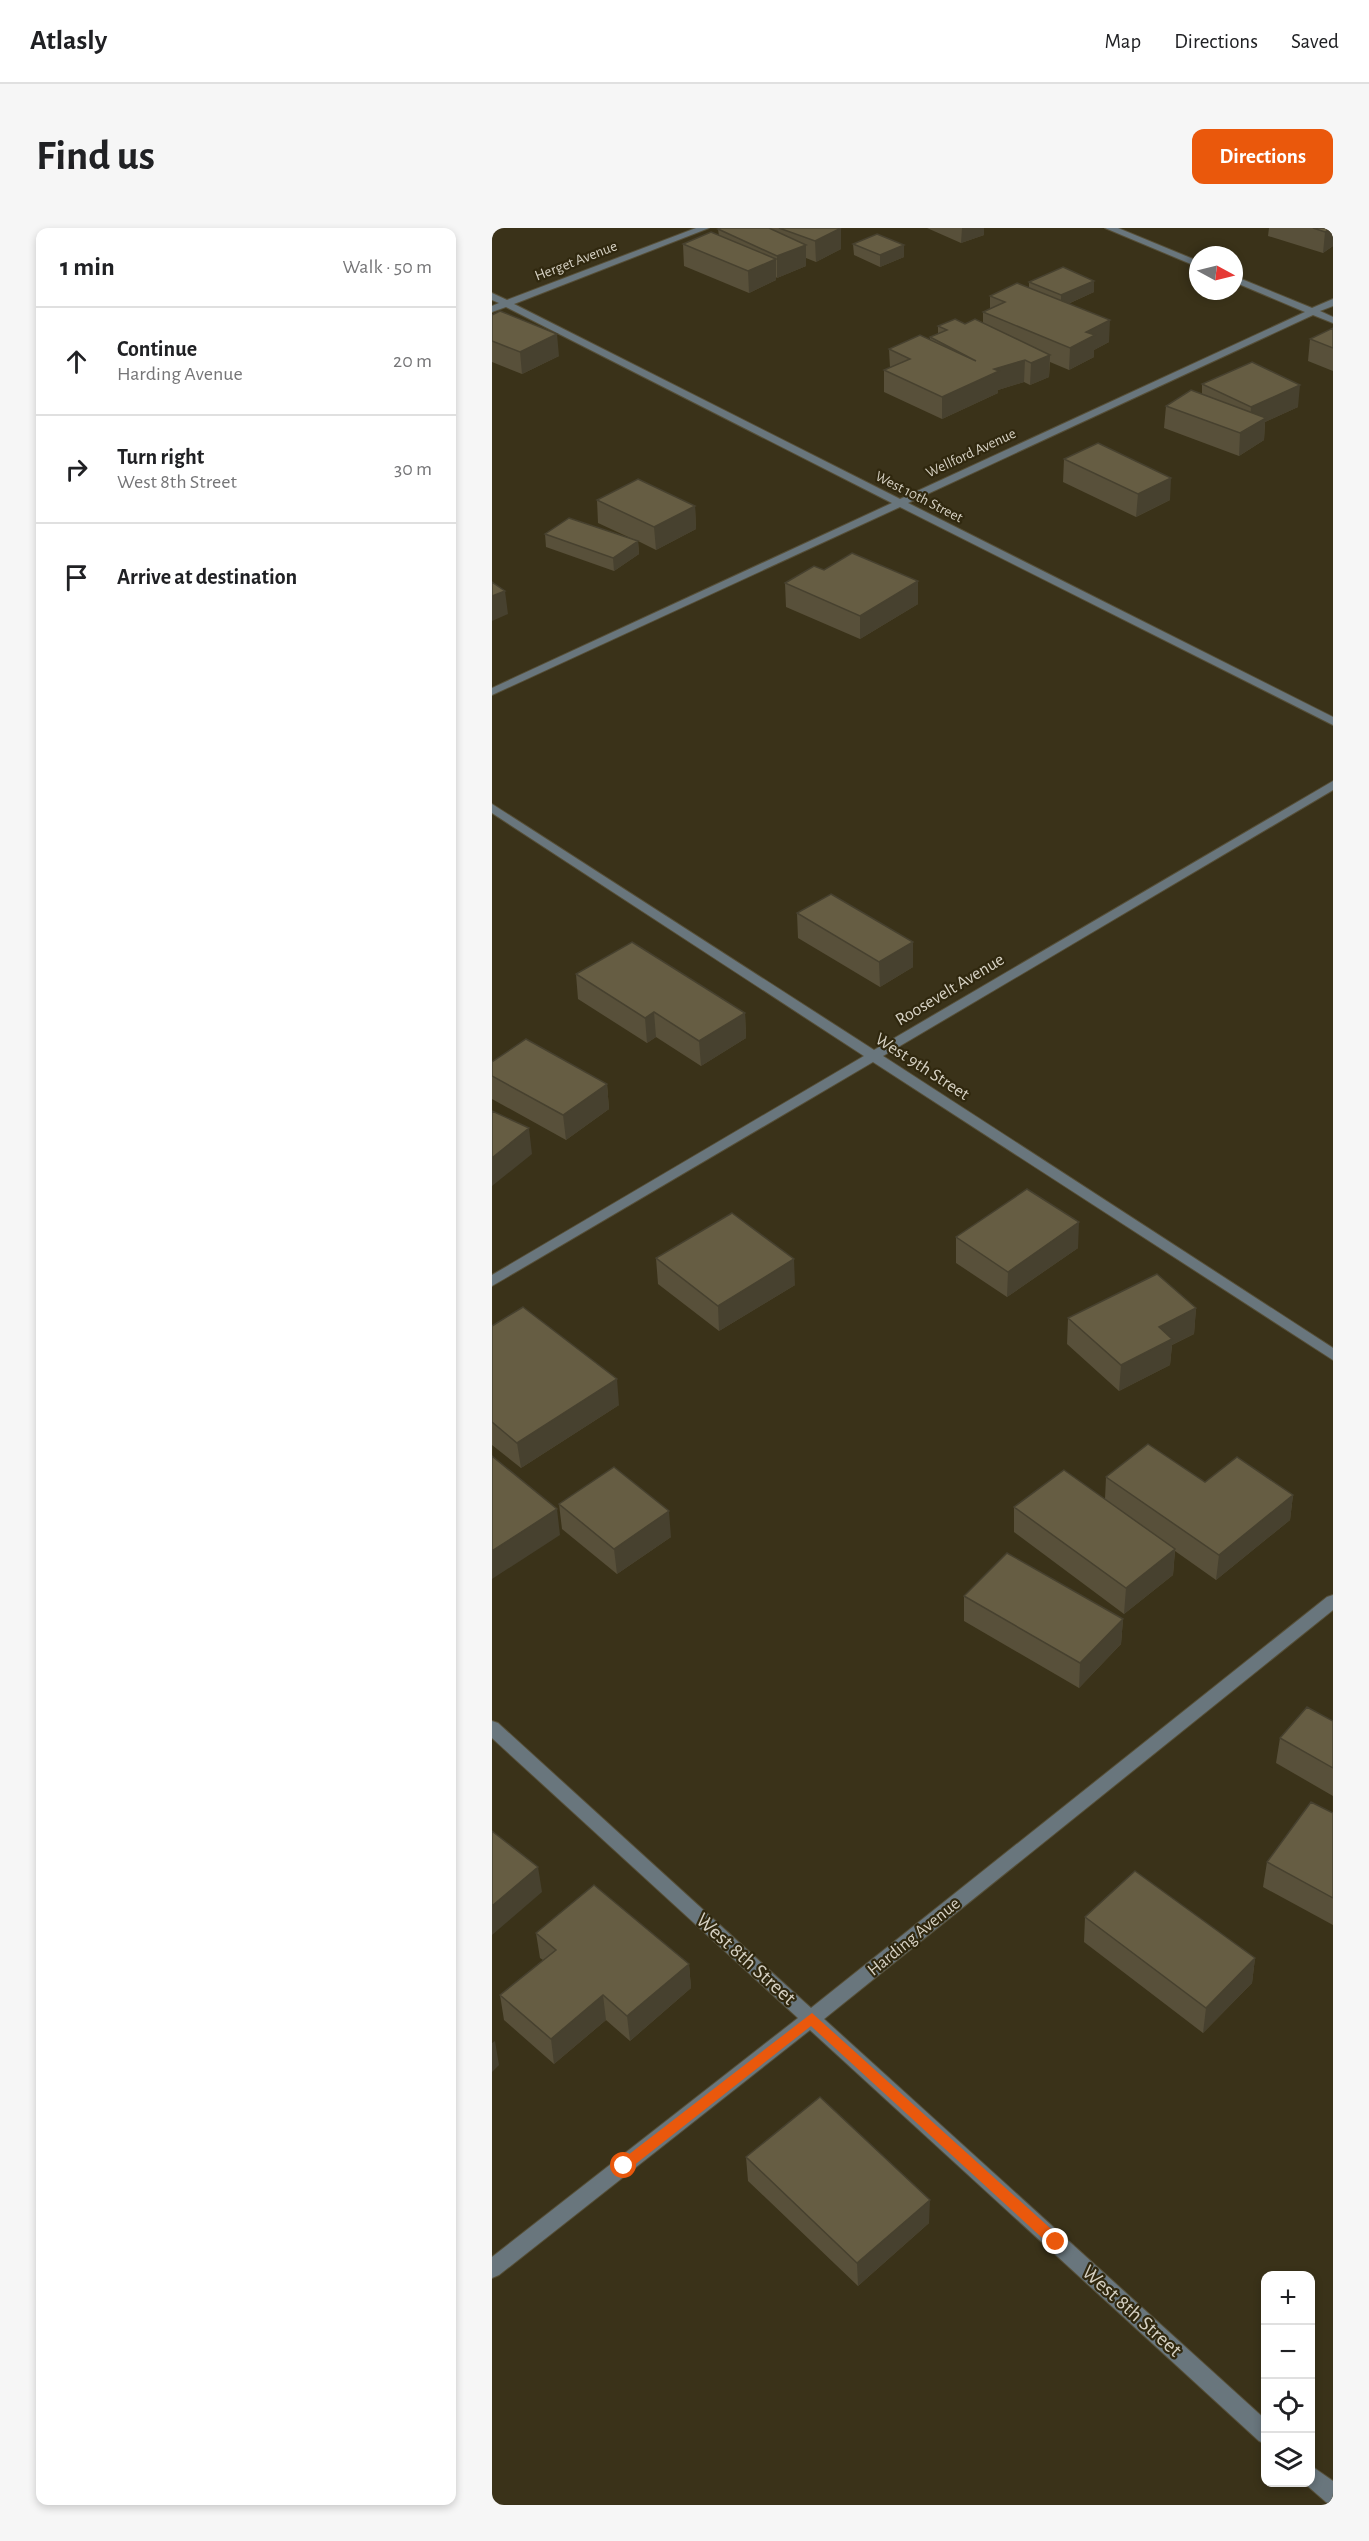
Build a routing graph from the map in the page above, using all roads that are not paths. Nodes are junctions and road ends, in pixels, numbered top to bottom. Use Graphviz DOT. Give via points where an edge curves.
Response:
graph roads {
  1 [pos="704,228"];
  2 [pos="1110,228"];
  3 [pos="1189,260"];
  4 [pos="1243,283"];
  5 [pos="492,296"];
  6 [pos="1333,302"];
  7 [pos="507,304"];
  8 [pos="492,309"];
  9 [pos="1312,312"];
  10 [pos="1333,320"];
  11 [pos="898,503"];
  12 [pos="492,692"];
  13 [pos="1333,723"];
  14 [pos="1333,785"];
  15 [pos="492,808"];
  16 [pos="873,1056"];
  17 [pos="492,1281"];
  18 [pos="1333,1355"];
  19 [pos="1333,1601"];
  20 [pos="492,1728"];
  21 [pos="812,2019"];
  22 [pos="492,2269"];
  23 [pos="1265,2433"];
  24 [pos="1315,2479"];
  25 [pos="1333,2495"];
  1 -- 7 [label="street, Herget Avenue"];
  2 -- 3 [label="street"];
  4 -- 9 [label="street"];
  5 -- 7 [label="street, West 10th Street"];
  6 -- 9 [label="street, Wellford Avenue"];
  7 -- 8 [label="street, Herget Avenue"];
  7 -- 11 [label="street, West 10th Street"];
  9 -- 10 [label="street"];
  9 -- 11 [label="street, Wellford Avenue"];
  11 -- 12 [label="street, Wellford Avenue"];
  11 -- 13 [label="street, West 10th Street"];
  14 -- 16 [label="street, Roosevelt Avenue"];
  15 -- 16 [label="street, West 9th Street"];
  16 -- 17 [label="street, Roosevelt Avenue"];
  16 -- 18 [label="street, West 9th Street"];
  19 -- 21 [label="street, Harding Avenue"];
  20 -- 21 [label="street, West 8th Street"];
  21 -- 22 [label="street, Harding Avenue"];
  21 -- 23 [label="street, West 8th Street"];
  24 -- 25 [label="street"];
}
